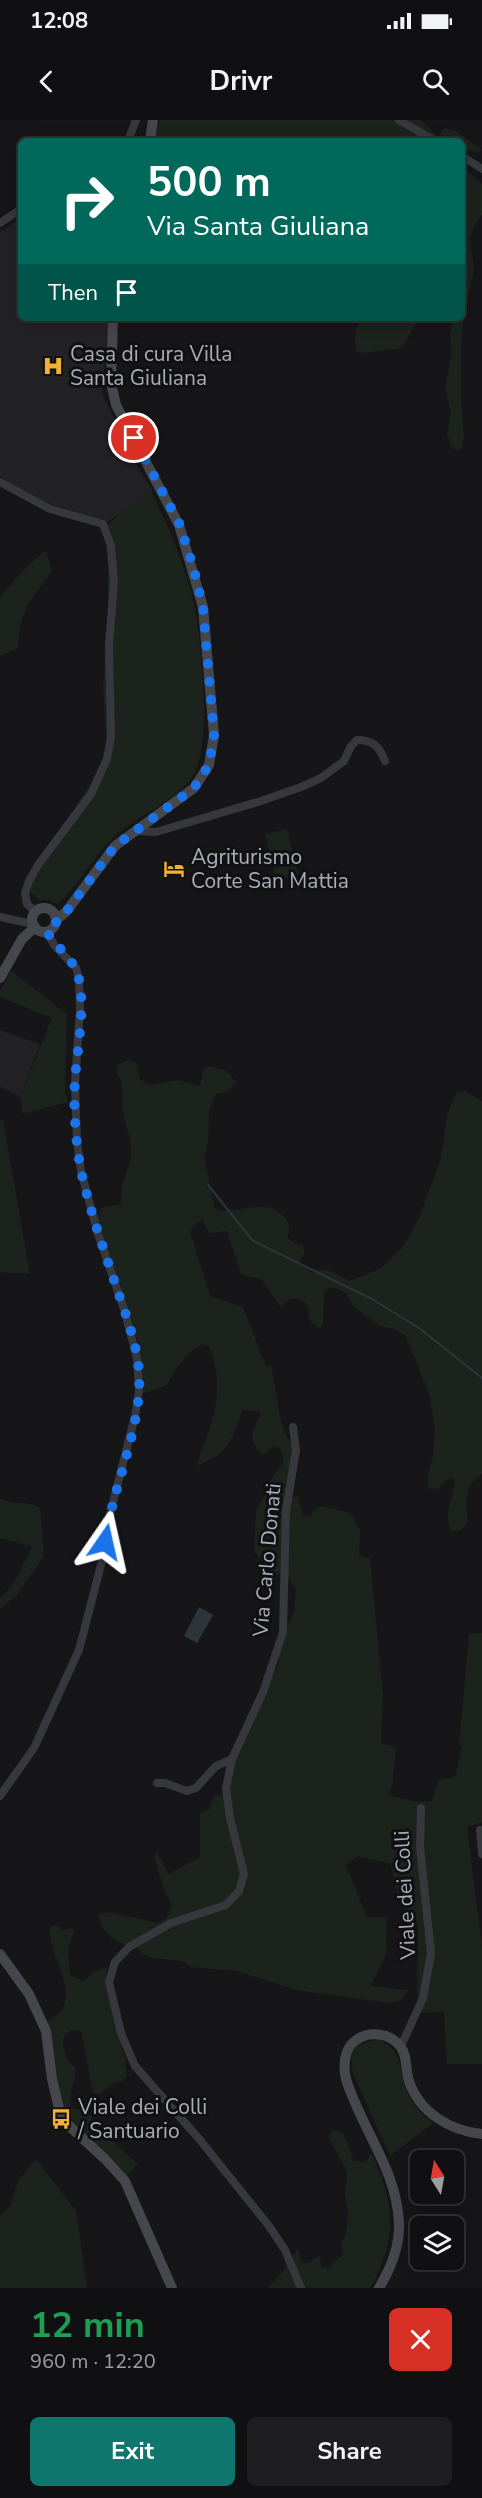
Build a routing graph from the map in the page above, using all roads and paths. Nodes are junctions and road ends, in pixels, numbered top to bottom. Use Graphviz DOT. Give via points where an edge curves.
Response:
graph roads {
  1 [pos="136,120"];
  2 [pos="153,120"];
  3 [pos="399,120"];
  4 [pos="129,138"];
  5 [pos="150,138"];
  6 [pos="430,138"];
  7 [pos="465,158"];
  8 [pos="482,169"];
  9 [pos="18,210"];
  10 [pos="0,223"];
  11 [pos="113,321"];
  12 [pos="0,482"];
  13 [pos="386,761"];
  14 [pos="136,831"];
  15 [pos="36,912"];
  16 [pos="0,917"];
  17 [pos="57,920"];
  18 [pos="34,926"];
  19 [pos="47,932"];
  20 [pos="0,978"];
  21 [pos="293,1427"];
  22 [pos="232,1759"];
  23 [pos="157,1784"];
  24 [pos="0,1796"];
  25 [pos="421,1808"];
  26 [pos="480,1830"];
  27 [pos="482,1854"];
  28 [pos="0,1954"];
  29 [pos="401,2046"];
  30 [pos="482,2134"];
  31 [pos="172,2288"];
  32 [pos="301,2288"];
  33 [pos="380,2288"];
  1 -- 4 [label="street"];
  2 -- 5 [label="street"];
  3 -- 6 [label="street"];
  7 -- 8 [label="street"];
  9 -- 10 [label="street"];
  11 -- 14 [label="street" via="111,382 116,405 180,525 201,598 214,735 209,765 194,788"];
  12 -- 15 [label="street" via="50,509 103,524 111,546 114,582 109,644 111,737 107,759 91,794 29,881 27,904"];
  13 -- 14 [label="street" via="380,748 367,740 357,740 337,766 302,787 156,832"];
  14 -- 17 [label="street" via="115,846"];
  15 -- 17 [label="street" via="50,909"];
  15 -- 18 [label="street"];
  16 -- 18 [label="street"];
  17 -- 19 [label="street"];
  18 -- 19 [label="street"];
  18 -- 20 [label="street"];
  19 -- 24 [label="street" via="76,968 79,979 75,1083 81,1171 124,1309 137,1358 140,1390 79,1650 34,1748"];
  21 -- 22 [label="street, Via Carlo Donati" via="296,1450 286,1511 283,1632 263,1692"];
  22 -- 23 [label="street" via="216,1766 196,1788 187,1791"];
  22 -- 32 [label="street, Via Carlo Donati" via="226,1788 244,1874 239,1891 226,1905 171,1923 129,1947 115,1962 109,1982 121,2032 135,2066 269,2226 285,2250"];
  25 -- 29 [label="street, Viale dei Colli" via="420,1847 431,1953 423,1998"];
  26 -- 27 [label="street"];
  28 -- 31 [label="street" via="29,1994 46,2031 60,2113 125,2181"];
  29 -- 30 [label="street" via="409,2080 426,2109 446,2124"];
  29 -- 33 [label="street" via="392,2038 371,2035 354,2041 345,2056 346,2077 396,2200 397,2248"];
}
